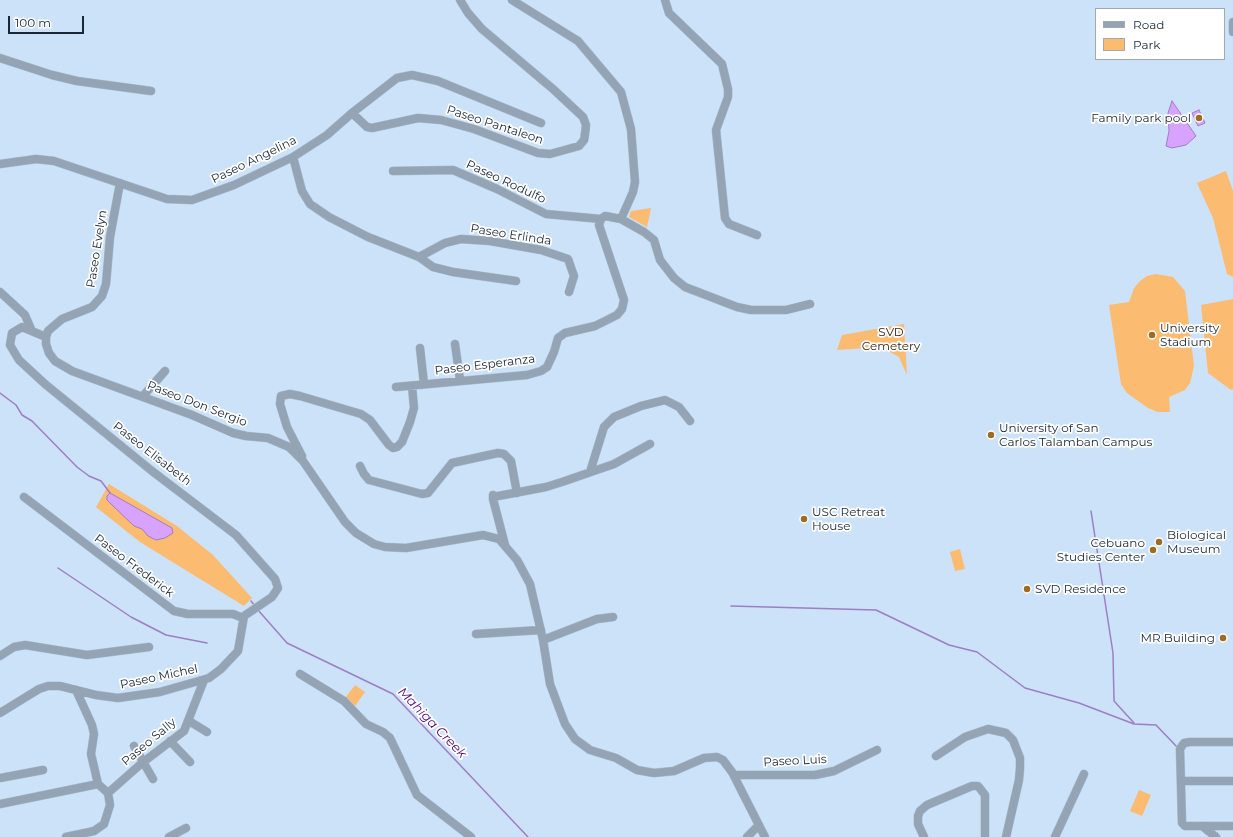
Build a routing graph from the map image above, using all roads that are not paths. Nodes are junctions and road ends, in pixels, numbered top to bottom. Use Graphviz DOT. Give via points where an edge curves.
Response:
graph roads {
  1 [pos="460,0"];
  2 [pos="512,0"];
  3 [pos="665,0"];
  4 [pos="0,58"];
  5 [pos="151,91"];
  6 [pos="352,112"];
  7 [pos="541,123"];
  8 [pos="293,157"];
  9 [pos="0,164"];
  10 [pos="393,171"];
  11 [pos="120,183"];
  12 [pos="601,219"];
  13 [pos="621,219"];
  14 [pos="757,235"];
  15 [pos="419,257"];
  16 [pos="516,281"];
  17 [pos="0,292"];
  18 [pos="569,292"];
  19 [pos="810,304"];
  20 [pos="31,329"];
  21 [pos="46,337"];
  22 [pos="455,344"];
  23 [pos="420,348"];
  24 [pos="165,370"];
  25 [pos="460,380"];
  26 [pos="424,384"];
  27 [pos="412,386"];
  28 [pos="396,387"];
  29 [pos="143,396"];
  30 [pos="690,421"];
  31 [pos="650,444"];
  32 [pos="303,461"];
  33 [pos="360,466"];
  34 [pos="590,472"];
  35 [pos="517,493"];
  36 [pos="24,497"];
  37 [pos="505,545"];
  38 [pos="613,617"];
  39 [pos="243,618"];
  40 [pos="541,630"];
  41 [pos="476,634"];
  42 [pos="543,640"];
  43 [pos="149,647"];
  44 [pos="0,656"];
  45 [pos="300,674"];
  46 [pos="204,680"];
  47 [pos="76,690"];
  48 [pos="0,713"];
  49 [pos="188,721"];
  50 [pos="207,732"];
  51 [pos="170,741"];
  52 [pos="1233,742"];
  53 [pos="134,746"];
  54 [pos="877,750"];
  55 [pos="936,756"];
  56 [pos="190,762"];
  57 [pos="142,763"];
  58 [pos="43,770"];
  59 [pos="1084,774"];
  60 [pos="734,775"];
  61 [pos="0,778"];
  62 [pos="153,779"];
  63 [pos="1181,781"];
  64 [pos="1233,781"];
  65 [pos="98,784"];
  66 [pos="108,793"];
  67 [pos="0,804"];
  68 [pos="759,825"];
  69 [pos="1202,826"];
  70 [pos="1233,826"];
  71 [pos="186,828"];
  72 [pos="66,837"];
  73 [pos="169,837"];
  74 [pos="470,837"];
  75 [pos="747,837"];
  76 [pos="765,837"];
  77 [pos="924,837"];
  78 [pos="985,837"];
  79 [pos="1006,837"];
  80 [pos="1054,837"];
  81 [pos="1216,837"];
  1 -- 6 [label="street, Paseo Pantaleon" via="482,29 583,118 586,125 585,134 579,146 550,154 538,153 474,129 441,120 418,118 367,127"];
  2 -- 13 [label="street" via="578,41 621,92 631,129 635,182"];
  3 -- 14 [label="street" via="669,13 722,64 728,97 716,130 725,218 729,224"];
  4 -- 5 [label="street" via="77,81"];
  6 -- 7 [label="street, Paseo Angelina" via="397,78 412,75 438,81"];
  6 -- 8 [label="street, Paseo Angelina" via="327,135"];
  8 -- 11 [label="street, Paseo Angelina" via="234,185 192,200 167,199"];
  8 -- 15 [label="street" via="302,190 310,204 368,237"];
  9 -- 11 [label="street, Paseo Angelina" via="36,159 54,161"];
  10 -- 12 [label="street, Paseo Rodulfo" via="453,170 546,214"];
  11 -- 21 [label="street, Paseo Evelyn" via="110,237 106,284 102,296 92,307 56,322"];
  12 -- 13 [label="street, Paseo Rodulfo" via="605,216"];
  12 -- 25 [label="street, Paseo Esperanza" via="599,225 624,300 617,315 596,326 565,333 558,338 547,367 541,371"];
  13 -- 19 [label="street, Paseo Rodulfo" via="654,240 660,260 685,287 751,310 786,310"];
  15 -- 16 [label="street" via="433,267 453,272"];
  15 -- 18 [label="street, Paseo Erlinda" via="445,243 461,239 541,250 568,259 574,276"];
  17 -- 20 [label="street" via="25,315"];
  20 -- 21 [label="street"];
  20 -- 39 [label="street, Paseo Elisabeth" via="19,328 10,336 10,345 19,360 152,471 227,527 275,579 278,588 275,595"];
  21 -- 29 [label="street, Paseo Don Sergio" via="51,357 65,368"];
  22 -- 25 [label="street"];
  23 -- 26 [label="street"];
  24 -- 29 [label="street"];
  25 -- 26 [label="street, Paseo Esperanza"];
  26 -- 27 [label="street, Paseo Esperanza"];
  27 -- 28 [label="street, Paseo Esperanza"];
  27 -- 32 [label="street" via="414,408 410,422 402,442 393,448 370,420 361,414 300,396 281,396 282,413"];
  29 -- 32 [label="street, Paseo Don Sergio" via="233,433 277,441 289,447"];
  30 -- 34 [label="street" via="679,407 665,400 614,417 604,427"];
  31 -- 34 [label="street" via="614,464"];
  32 -- 37 [label="street, Paseo Don Sergio" via="345,522 356,533 374,544 406,548 483,535 495,537"];
  33 -- 35 [label="street" via="370,480 422,494 428,493 452,463 498,453 504,454 511,461"];
  34 -- 35 [label="street" via="546,487"];
  35 -- 37 [label="street" via="493,496"];
  36 -- 39 [label="street, Paseo Frederick" via="174,611 188,614 233,614"];
  37 -- 40 [label="street, Paseo Don Sergio" via="522,567 530,584"];
  38 -- 42 [label="street" via="597,618"];
  39 -- 46 [label="street, Paseo Michel" via="238,652 214,675"];
  40 -- 41 [label="street"];
  40 -- 42 [label="street, Paseo Don Sergio"];
  42 -- 60 [label="street, Paseo Don Sergio" via="550,684 565,724 575,740 590,750 616,758 637,770 654,773 674,771 712,757 722,760"];
  43 -- 44 [label="street" via="87,654 25,645 14,647"];
  45 -- 74 [label="street" via="344,701 363,722 390,738 417,795"];
  46 -- 47 [label="street, Paseo Michel" via="160,692 118,698"];
  46 -- 49 [label="street, Paseo Sally"];
  47 -- 48 [label="street, Paseo Michel" via="60,686 43,688"];
  47 -- 65 [label="street" via="92,725 94,734 91,754"];
  49 -- 50 [label="street"];
  49 -- 51 [label="street, Paseo Sally" via="184,731"];
  51 -- 56 [label="street"];
  51 -- 57 [label="street, Paseo Sally"];
  52 -- 63 [label="street" via="1184,743 1180,749"];
  53 -- 57 [label="street"];
  54 -- 60 [label="street, Paseo Luis" via="834,771 815,775"];
  55 -- 79 [label="street" via="965,736 988,728 1006,733 1013,740 1020,758 1019,774"];
  57 -- 62 [label="street"];
  57 -- 66 [label="street, Paseo Sally"];
  58 -- 61 [label="street"];
  59 -- 80 [label="street"];
  60 -- 68 [label="street"];
  63 -- 64 [label="street"];
  63 -- 69 [label="street" via="1182,824"];
  65 -- 66 [label="street"];
  65 -- 67 [label="street"];
  66 -- 72 [label="street" via="110,805 104,824 94,831"];
  68 -- 75 [label="street"];
  68 -- 76 [label="street"];
  69 -- 70 [label="street"];
  69 -- 81 [label="street"];
  71 -- 73 [label="street"];
  77 -- 78 [label="street" via="918,824 920,811 927,805 972,786 978,786 985,795"];
}
